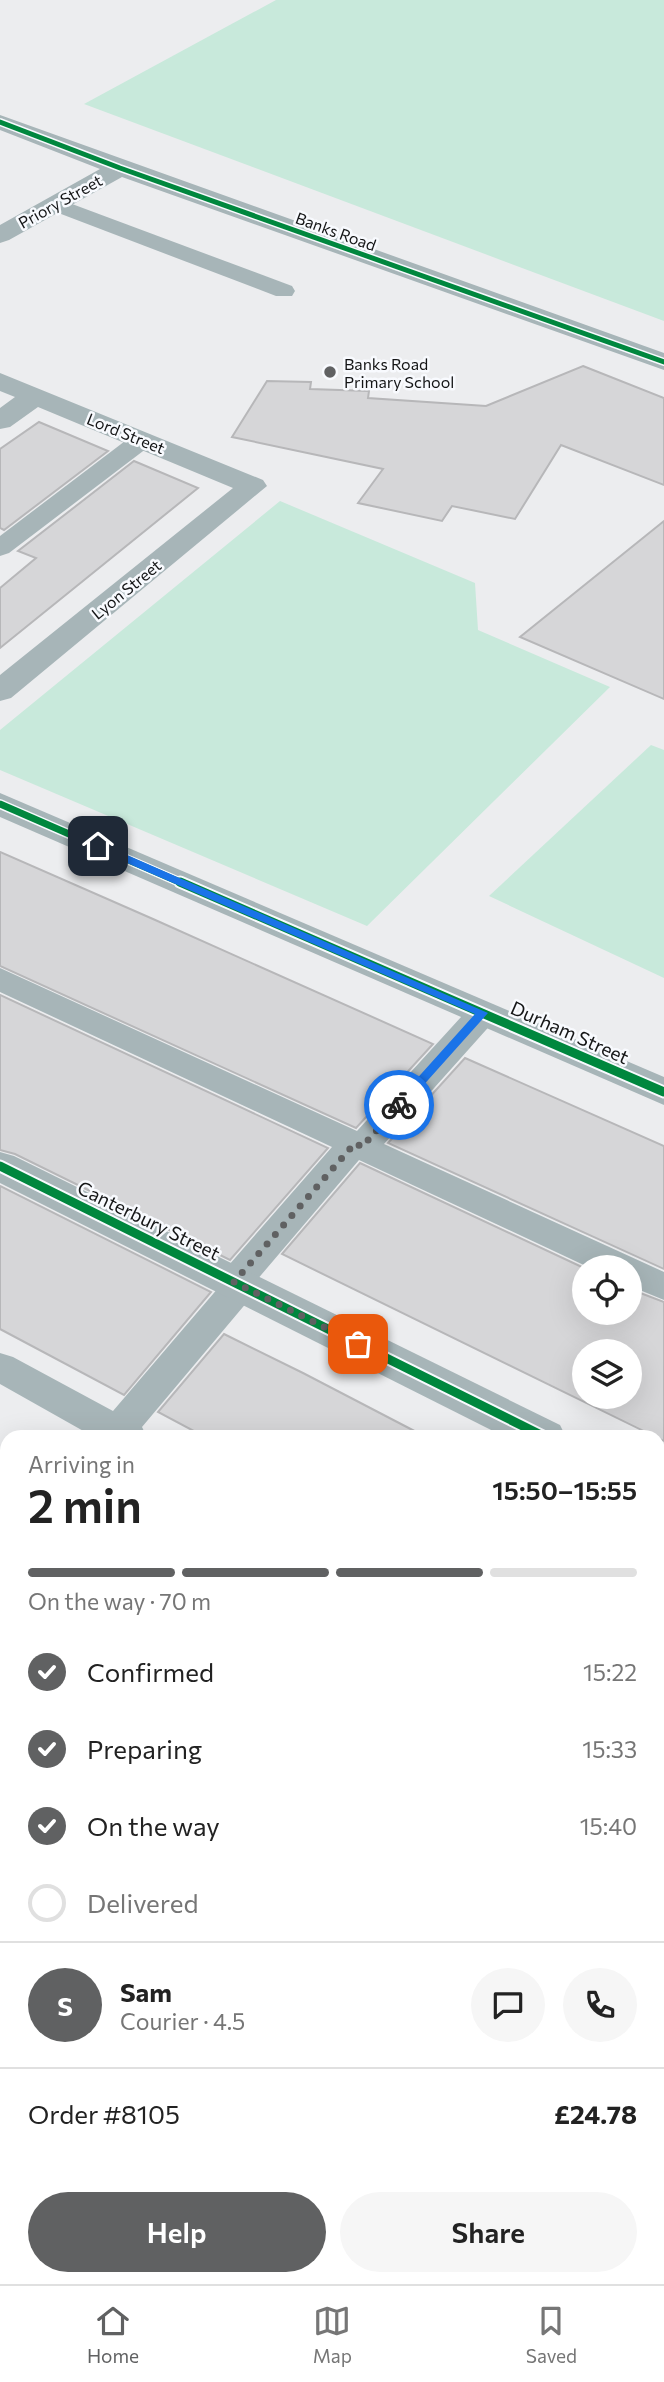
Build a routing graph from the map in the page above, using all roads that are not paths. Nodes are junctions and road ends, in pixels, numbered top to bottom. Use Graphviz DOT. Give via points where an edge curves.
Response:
graph roads {
  1 [pos="0,122"];
  2 [pos="120,168"];
  3 [pos="56,204"];
  4 [pos="0,235"];
  5 [pos="285,291"];
  6 [pos="664,362"];
  7 [pos="0,381"];
  8 [pos="35,396"];
  9 [pos="0,421"];
  10 [pos="142,440"];
  11 [pos="253,486"];
  12 [pos="0,548"];
  13 [pos="0,691"];
  14 [pos="0,804"];
  15 [pos="0,979"];
  16 [pos="482,1013"];
  17 [pos="664,1092"];
  18 [pos="359,1145"];
  19 [pos="0,1166"];
  20 [pos="594,1255"];
  21 [pos="642,1277"];
  22 [pos="237,1284"];
  23 [pos="664,1287"];
  24 [pos="0,1367"];
  25 [pos="110,1430"];
  26 [pos="123,1430"];
  27 [pos="531,1430"];
  1 -- 2 [label="street, Banks Road"];
  2 -- 3 [label="street, Priory Street"];
  2 -- 6 [label="street, Banks Road"];
  3 -- 4 [label="street, Priory Street"];
  3 -- 5 [label="lane"];
  7 -- 8 [label="street, Lord Street"];
  8 -- 9 [label="street"];
  8 -- 10 [label="street, Lord Street"];
  10 -- 11 [label="street, Lord Street"];
  10 -- 12 [label="lane"];
  11 -- 13 [label="street, Lyon Street"];
  14 -- 16 [label="street, Durham Street"];
  15 -- 18 [label="lane"];
  16 -- 17 [label="street, Durham Street"];
  16 -- 18 [label="lane"];
  18 -- 20 [label="lane"];
  18 -- 22 [label="lane"];
  19 -- 22 [label="street, Canterbury Street"];
  21 -- 23 [label="lane"];
  22 -- 26 [label="lane"];
  22 -- 27 [label="street, Canterbury Street"];
  24 -- 25 [label="lane"];
}
